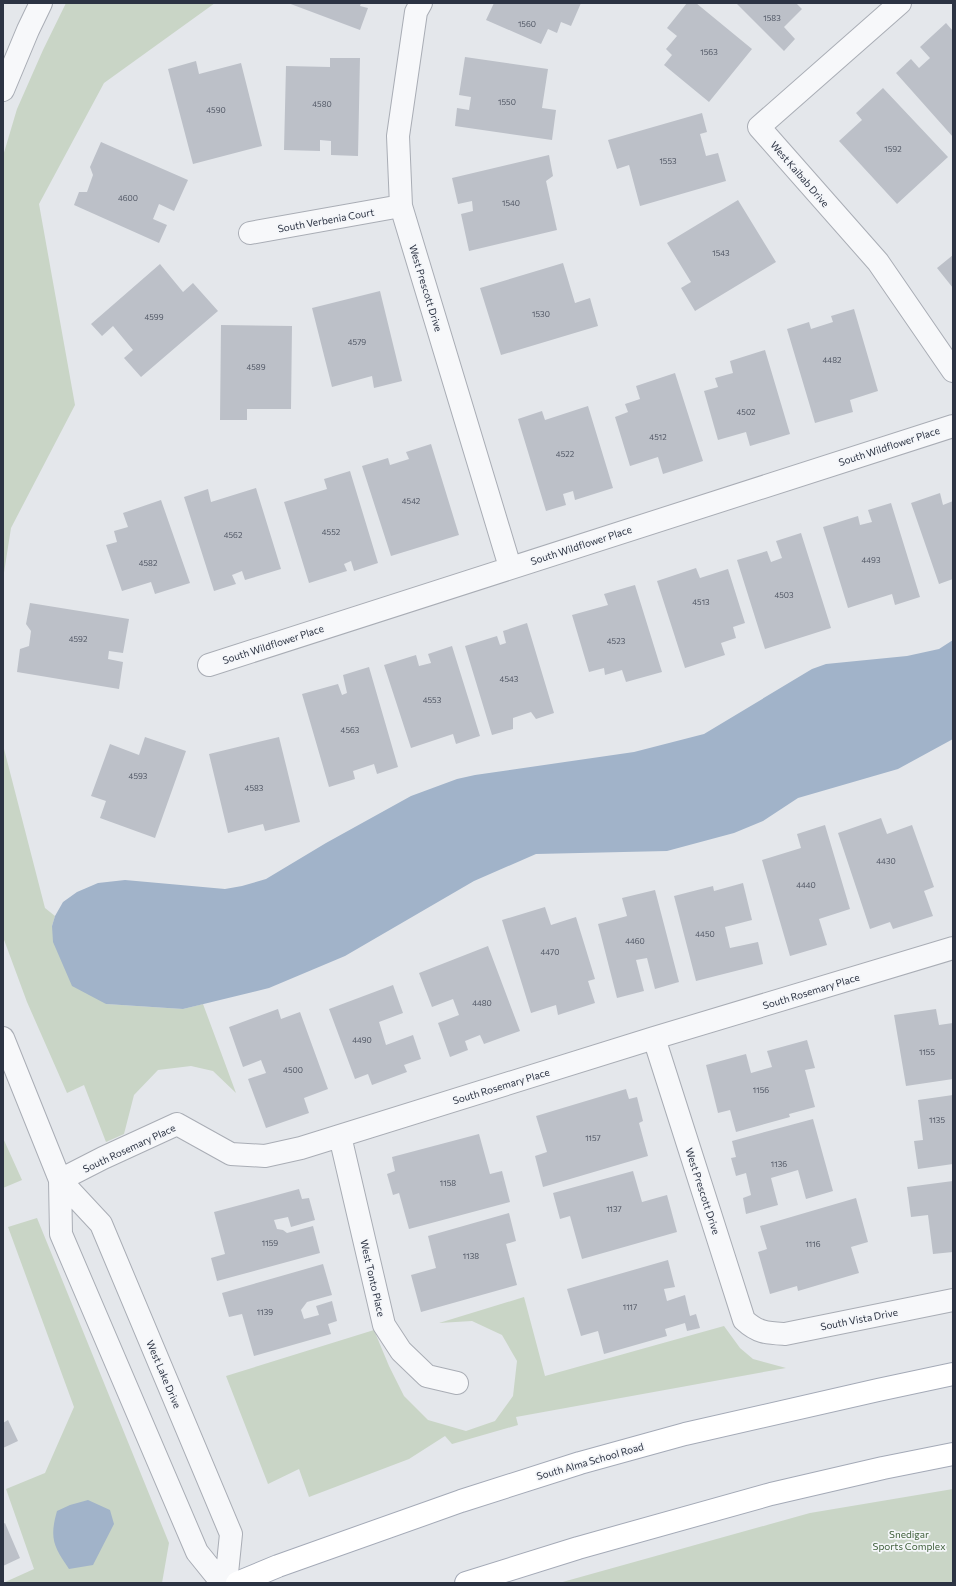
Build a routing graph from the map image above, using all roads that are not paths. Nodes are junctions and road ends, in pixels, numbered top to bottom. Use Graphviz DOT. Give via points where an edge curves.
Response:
graph roads {
  1 [pos="41,3"];
  2 [pos="421,3"];
  3 [pos="900,3"];
  4 [pos="3,90"];
  5 [pos="401,206"];
  6 [pos="250,233"];
  7 [pos="953,371"];
  8 [pos="953,426"];
  9 [pos="510,567"];
  10 [pos="209,665"];
  11 [pos="953,948"];
  12 [pos="3,1038"];
  13 [pos="654,1038"];
  14 [pos="340,1136"];
  15 [pos="60,1180"];
  16 [pos="953,1300"];
  17 [pos="764,1333"];
  18 [pos="953,1374"];
  19 [pos="457,1383"];
  20 [pos="953,1454"];
  21 [pos="222,1583"];
  22 [pos="226,1583"];
  23 [pos="237,1583"];
  24 [pos="466,1583"];
  1 -- 4 [label="street"];
  2 -- 5 [label="street, West Prescott Drive" via="416,12 398,136"];
  3 -- 7 [label="street, West Kaibab Drive" via="759,127 878,262"];
  5 -- 6 [label="street, South Verbenia Court"];
  5 -- 9 [label="street, West Prescott Drive"];
  8 -- 9 [label="street, South Wildflower Place"];
  9 -- 10 [label="street, South Wildflower Place"];
  11 -- 13 [label="street, South Rosemary Place"];
  12 -- 15 [label="street, West Lake Drive"];
  13 -- 14 [label="street, South Rosemary Place"];
  13 -- 17 [label="street, West Prescott Drive" via="744,1320 751,1327"];
  14 -- 15 [label="street, South Rosemary Place" via="265,1156 231,1154 177,1124"];
  14 -- 19 [label="street, West Tonto Place" via="384,1326 401,1351 427,1376"];
  15 -- 21 [label="street, West Lake Drive" via="61,1234 197,1552"];
  15 -- 22 [label="street, West Lake Drive" via="101,1224 231,1534"];
  16 -- 17 [label="street, South Vista Drive" via="785,1334"];
  18 -- 23 [label="main road, South Alma School Road" via="685,1434 580,1463 460,1501"];
  20 -- 24 [label="main road" via="771,1494 592,1544"];
}
